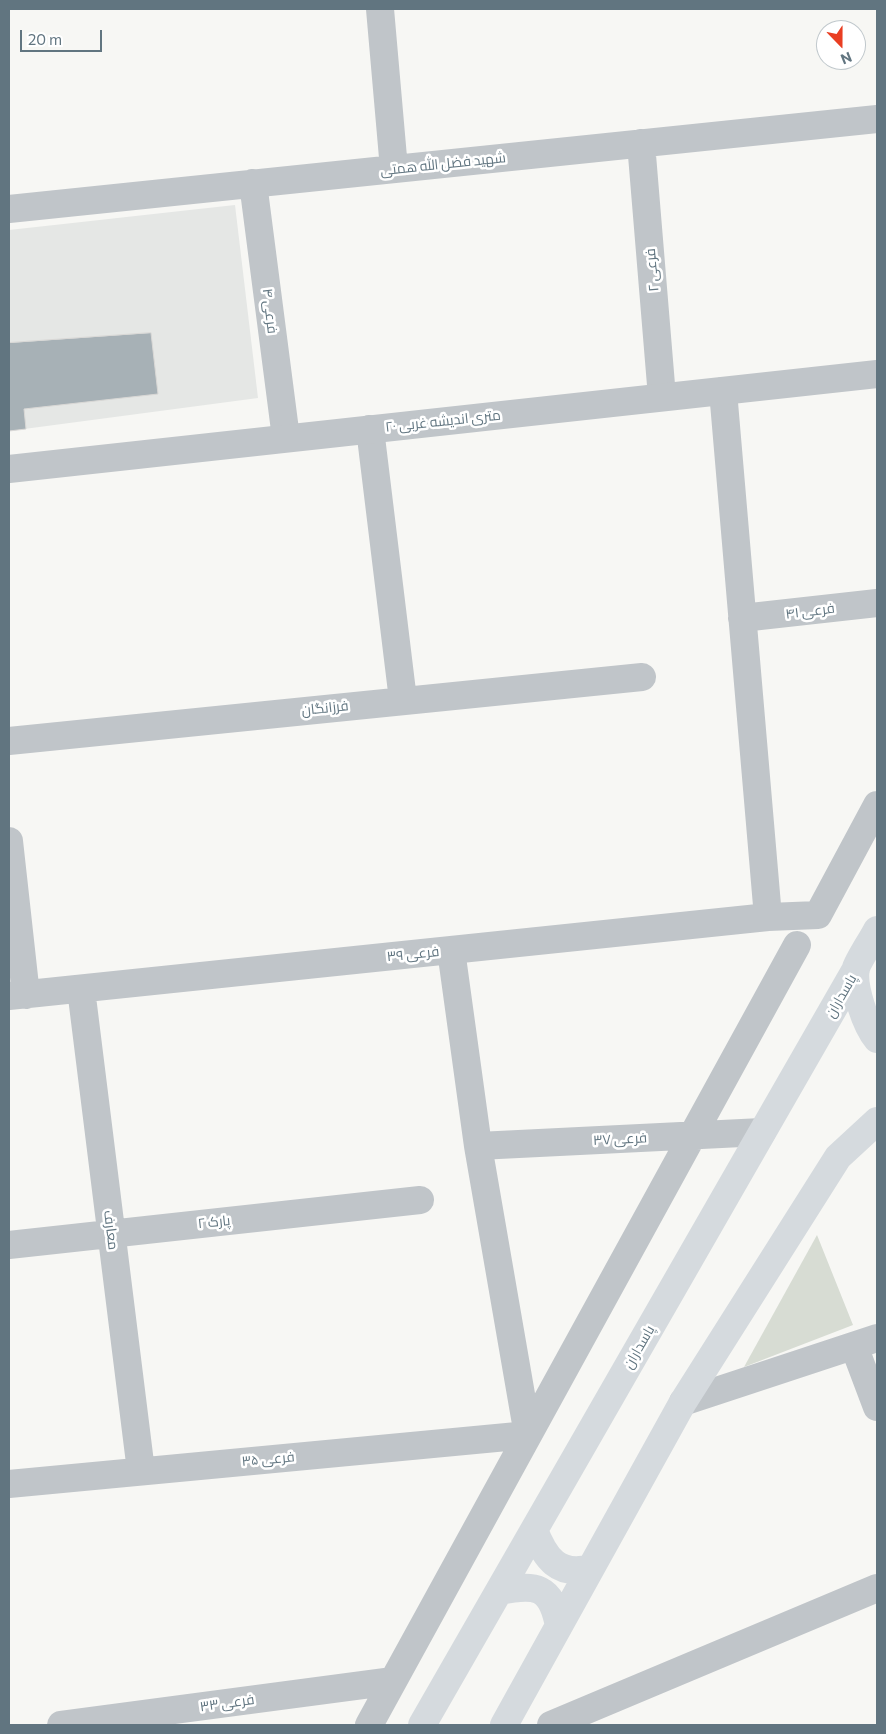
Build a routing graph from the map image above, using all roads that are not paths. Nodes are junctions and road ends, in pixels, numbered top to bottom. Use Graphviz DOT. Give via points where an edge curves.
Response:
graph roads {
  1 [pos="380,9"];
  2 [pos="877,119"];
  3 [pos="640,143"];
  4 [pos="394,169"];
  5 [pos="253,183"];
  6 [pos="9,209"];
  7 [pos="877,374"];
  8 [pos="723,391"];
  9 [pos="662,397"];
  10 [pos="370,429"];
  11 [pos="286,438"];
  12 [pos="9,469"];
  13 [pos="877,603"];
  14 [pos="742,618"];
  15 [pos="642,677"];
  16 [pos="404,700"];
  17 [pos="9,741"];
  18 [pos="877,804"];
  19 [pos="9,841"];
  20 [pos="768,917"];
  21 [pos="877,930"];
  22 [pos="797,945"];
  23 [pos="451,950"];
  24 [pos="856,969"];
  25 [pos="81,989"];
  26 [pos="17,995"];
  27 [pos="877,1039"];
  28 [pos="877,1121"];
  29 [pos="762,1132"];
  30 [pos="693,1136"];
  31 [pos="478,1146"];
  32 [pos="420,1200"];
  33 [pos="111,1233"];
  34 [pos="9,1245"];
  35 [pos="866,1342"];
  36 [pos="683,1402"];
  37 [pos="877,1408"];
  38 [pos="528,1435"];
  39 [pos="141,1471"];
  40 [pos="9,1484"];
  41 [pos="534,1530"];
  42 [pos="591,1568"];
  43 [pos="877,1588"];
  44 [pos="499,1590"];
  45 [pos="559,1626"];
  46 [pos="393,1681"];
  47 [pos="61,1725"];
  48 [pos="369,1725"];
  49 [pos="422,1725"];
  50 [pos="504,1725"];
  51 [pos="550,1725"];
  1 -- 4 [label="street"];
  2 -- 3 [label="street, شهید فضل الله همتی"];
  3 -- 4 [label="street, شهید فضل الله همتی"];
  3 -- 9 [label="street, فرعی ۲"];
  4 -- 5 [label="street, شهید فضل الله همتی"];
  5 -- 6 [label="street, شهید فضل الله همتی"];
  5 -- 11 [label="street, فرعی ۴"];
  7 -- 8 [label="street, ۲۰ متری اندیشه غربی"];
  8 -- 9 [label="street, ۲۰ متری اندیشه غربی"];
  8 -- 14 [label="street"];
  9 -- 10 [label="street, ۲۰ متری اندیشه غربی"];
  10 -- 11 [label="street, ۲۰ متری اندیشه غربی"];
  10 -- 16 [label="street"];
  11 -- 12 [label="street, ۲۰ متری اندیشه غربی"];
  13 -- 14 [label="street, فرعی ۴۱"];
  14 -- 20 [label="street"];
  15 -- 16 [label="street, فرزانگان"];
  16 -- 17 [label="street, فرزانگان"];
  18 -- 20 [label="street, فرعی ۳۹" via="818,915"];
  19 -- 26 [label="street"];
  20 -- 23 [label="street, فرعی ۳۹"];
  21 -- 24 [label="main road, پاسداران"];
  22 -- 30 [label="street"];
  23 -- 25 [label="street, فرعی ۳۹"];
  23 -- 31 [label="street"];
  24 -- 27 [label="main road" via="858,997 871,1032"];
  24 -- 29 [label="main road, پاسداران"];
  25 -- 26 [label="street, فرعی ۳۹"];
  25 -- 33 [label="street, معارف"];
  28 -- 36 [label="main road" via="838,1157"];
  29 -- 30 [label="street, فرعی ۳۷"];
  29 -- 41 [label="main road, پاسداران"];
  30 -- 31 [label="street, فرعی ۳۷"];
  30 -- 38 [label="street"];
  31 -- 38 [label="street"];
  32 -- 33 [label="street, پارک ۲"];
  33 -- 34 [label="street, پارک ۲"];
  33 -- 39 [label="street, معارف"];
  35 -- 36 [label="street"];
  35 -- 37 [label="street"];
  36 -- 42 [label="main road"];
  38 -- 39 [label="street, فرعی ۳۵"];
  38 -- 46 [label="street"];
  39 -- 40 [label="street, فرعی ۳۵"];
  41 -- 42 [label="main road" via="542,1549 554,1564 570,1571"];
  41 -- 44 [label="main road, پاسداران"];
  42 -- 45 [label="main road"];
  43 -- 51 [label="street"];
  44 -- 45 [label="main road" via="531,1587 546,1593 556,1610"];
  44 -- 49 [label="main road, پاسداران"];
  45 -- 50 [label="main road"];
  46 -- 47 [label="street, فرعی ۳۳"];
  46 -- 48 [label="street"];
}
